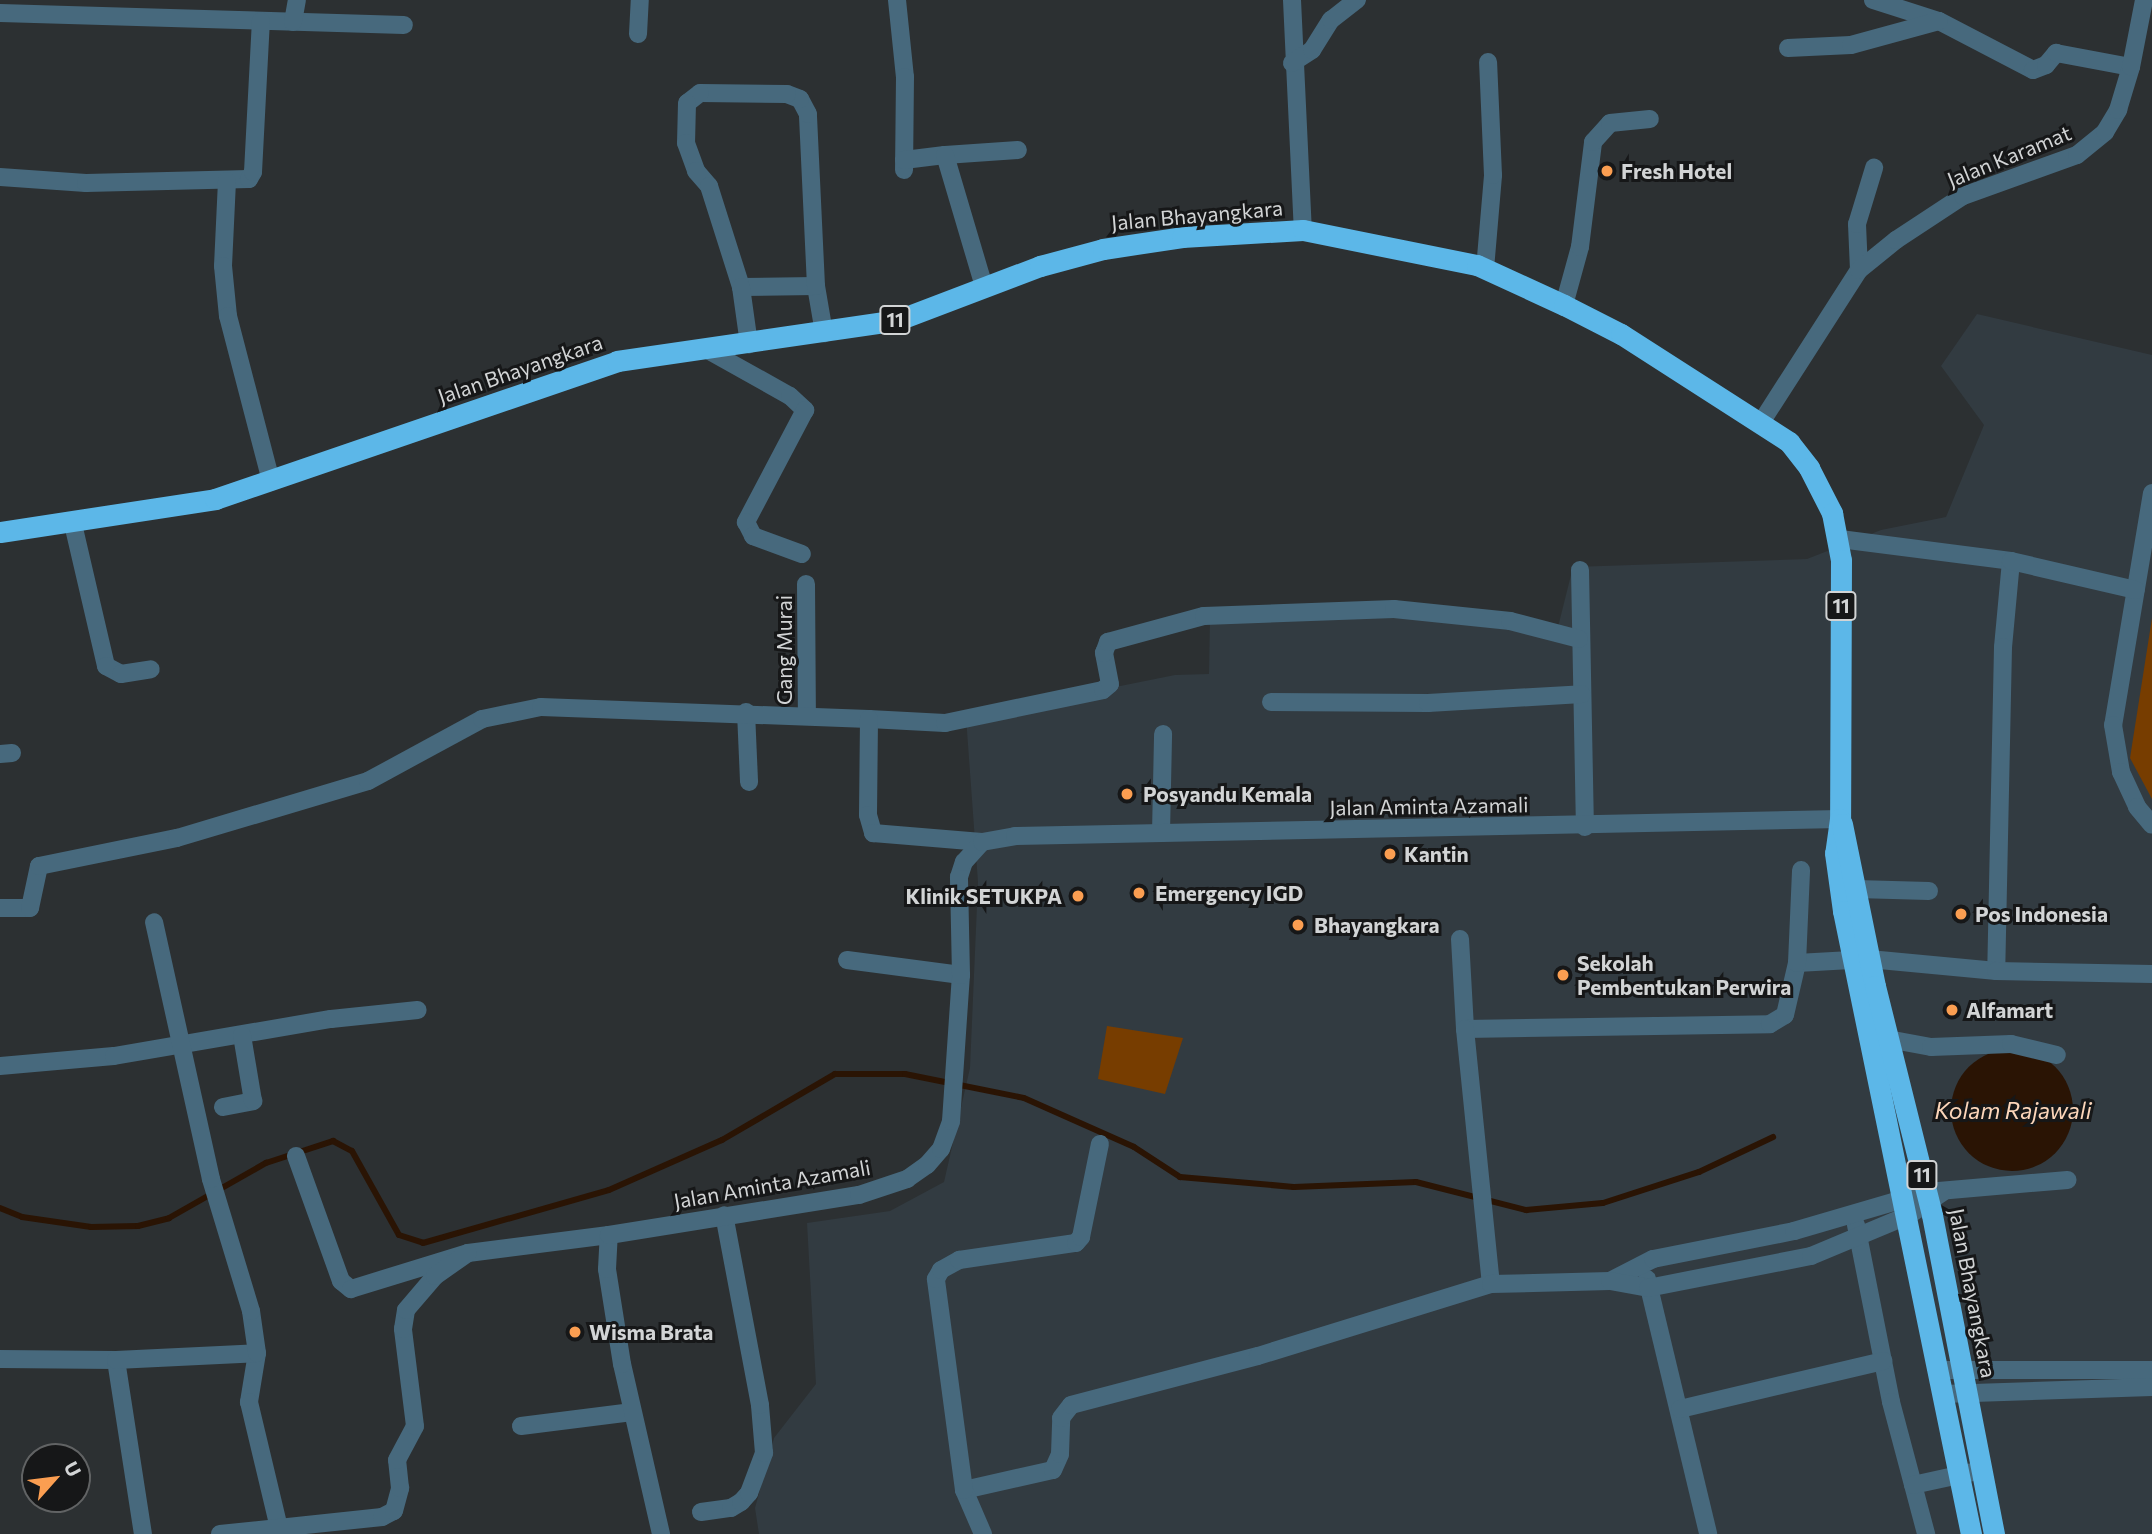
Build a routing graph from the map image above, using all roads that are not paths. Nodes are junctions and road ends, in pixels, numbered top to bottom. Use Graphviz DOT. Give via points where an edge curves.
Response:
graph roads {
  1 [pos="297,0"];
  2 [pos="640,0"];
  3 [pos="897,0"];
  4 [pos="1292,0"];
  5 [pos="1357,0"];
  6 [pos="1873,0"];
  7 [pos="2144,0"];
  8 [pos="0,13"];
  9 [pos="261,21"];
  10 [pos="1939,21"];
  11 [pos="293,22"];
  12 [pos="404,26"];
  13 [pos="638,34"];
  14 [pos="1788,48"];
  15 [pos="1488,62"];
  16 [pos="1292,63"];
  17 [pos="2131,66"];
  18 [pos="1650,119"];
  19 [pos="1018,150"];
  20 [pos="945,155"];
  21 [pos="1874,168"];
  22 [pos="0,177"];
  23 [pos="227,181"];
  24 [pos="1303,230"];
  25 [pos="1485,269"];
  26 [pos="1859,270"];
  27 [pos="741,286"];
  28 [pos="816,286"];
  29 [pos="984,287"];
  30 [pos="1564,305"];
  31 [pos="824,333"];
  32 [pos="749,344"];
  33 [pos="704,348"];
  34 [pos="1762,421"];
  35 [pos="271,481"];
  36 [pos="2152,493"];
  37 [pos="73,524"];
  38 [pos="0,532"];
  39 [pos="1840,539"];
  40 [pos="802,554"];
  41 [pos="2011,561"];
  42 [pos="1580,570"];
  43 [pos="806,584"];
  44 [pos="2136,590"];
  45 [pos="1579,639"];
  46 [pos="151,669"];
  47 [pos="1582,694"];
  48 [pos="1271,702"];
  49 [pos="746,712"];
  50 [pos="807,716"];
  51 [pos="869,719"];
  52 [pos="1163,734"];
  53 [pos="749,782"];
  54 [pos="1840,818"];
  55 [pos="2152,825"];
  56 [pos="1585,827"];
  57 [pos="1161,833"];
  58 [pos="982,842"];
  59 [pos="1801,870"];
  60 [pos="1856,890"];
  61 [pos="1929,891"];
  62 [pos="0,908"];
  63 [pos="154,922"];
  64 [pos="1460,939"];
  65 [pos="847,960"];
  66 [pos="1860,960"];
  67 [pos="1797,963"];
  68 [pos="1996,971"];
  69 [pos="2152,974"];
  70 [pos="961,975"];
  71 [pos="418,1010"];
  72 [pos="1465,1029"];
  73 [pos="242,1035"];
  74 [pos="1877,1037"];
  75 [pos="181,1045"];
  76 [pos="2057,1055"];
  77 [pos="0,1066"];
  78 [pos="223,1107"];
  79 [pos="1100,1144"];
  80 [pos="296,1156"];
  81 [pos="2067,1180"];
  82 [pos="1933,1195"];
  83 [pos="1907,1207"];
  84 [pos="724,1214"];
  85 [pos="1854,1215"];
  86 [pos="609,1235"];
  87 [pos="1859,1237"];
  88 [pos="468,1253"];
  89 [pos="1646,1261"];
  90 [pos="1610,1281"];
  91 [pos="1491,1284"];
  92 [pos="1648,1288"];
  93 [pos="257,1353"];
  94 [pos="0,1359"];
  95 [pos="116,1360"];
  96 [pos="1883,1361"];
  97 [pos="1962,1367"];
  98 [pos="1938,1370"];
  99 [pos="2152,1370"];
  100 [pos="2152,1387"];
  101 [pos="1968,1391"];
  102 [pos="1943,1394"];
  103 [pos="1680,1409"];
  104 [pos="632,1412"];
  105 [pos="521,1426"];
  106 [pos="1982,1470"];
  107 [pos="1959,1475"];
  108 [pos="1913,1485"];
  109 [pos="964,1490"];
  110 [pos="701,1512"];
  111 [pos="279,1528"];
  112 [pos="143,1534"];
  113 [pos="220,1534"];
  114 [pos="661,1534"];
  115 [pos="983,1534"];
  116 [pos="1708,1534"];
  117 [pos="1926,1534"];
  118 [pos="1971,1534"];
  119 [pos="1994,1534"];
  1 -- 11 [label="street"];
  2 -- 13 [label="street"];
  3 -- 20 [label="street" via="905,76 904,165"];
  4 -- 16 [label="street"];
  5 -- 16 [label="street" via="1327,25 1318,44"];
  6 -- 10 [label="street"];
  7 -- 17 [label="street, Jalan Karamat"];
  8 -- 9 [label="street"];
  9 -- 11 [label="street"];
  9 -- 23 [label="street" via="253,172 246,181"];
  10 -- 14 [label="street" via="1851,45"];
  10 -- 17 [label="street" via="2033,70 2061,53"];
  11 -- 12 [label="street"];
  15 -- 25 [label="street" via="1493,176"];
  16 -- 24 [label="street"];
  17 -- 26 [label="street, Jalan Karamat" via="2110,125 2087,149 1964,196"];
  18 -- 30 [label="street" via="1610,123 1592,142 1580,247"];
  19 -- 20 [label="street"];
  20 -- 29 [label="street"];
  21 -- 26 [label="street" via="1857,224"];
  22 -- 23 [label="street" via="86,183"];
  23 -- 35 [label="street" via="223,266 228,316"];
  24 -- 25 [label="highway, Jalan Bhayangkara / 11"];
  24 -- 29 [label="highway, Jalan Bhayangkara / 11" via="1182,237 1103,249"];
  25 -- 30 [label="highway, Jalan Bhayangkara / 11"];
  26 -- 34 [label="street, Jalan Karamat"];
  27 -- 28 [label="street"];
  27 -- 28 [label="street" via="709,186 696,172 686,143 687,103 700,93 787,94 800,99 806,110"];
  27 -- 32 [label="street"];
  28 -- 31 [label="street"];
  29 -- 31 [label="highway, Jalan Bhayangkara / 11" via="898,320"];
  30 -- 34 [label="highway, Jalan Bhayangkara / 11" via="1621,334"];
  31 -- 32 [label="highway, Jalan Bhayangkara / 11"];
  32 -- 33 [label="highway, Jalan Bhayangkara / 11"];
  33 -- 35 [label="highway, Jalan Bhayangkara / 11" via="617,361 566,375"];
  33 -- 40 [label="street" via="790,396 805,410 746,522 753,536"];
  34 -- 39 [label="highway, Jalan Bhayangkara / 11" via="1789,442 1809,468"];
  35 -- 37 [label="highway, Jalan Bhayangkara / 11" via="215,499"];
  36 -- 44 [label="street"];
  37 -- 38 [label="highway, Jalan Bhayangkara / 11"];
  37 -- 46 [label="street" via="106,666 121,674"];
  39 -- 41 [label="street"];
  39 -- 54 [label="highway, Jalan Bhayangkara / 11"];
  41 -- 44 [label="street"];
  41 -- 68 [label="street" via="2003,647"];
  42 -- 45 [label="street"];
  43 -- 50 [label="street, Gang Murai"];
  44 -- 55 [label="street" via="2113,725 2121,772 2137,807"];
  45 -- 47 [label="street"];
  45 -- 51 [label="street" via="1510,621 1394,608 1216,615 1108,642 1104,653 1110,684 1103,690 945,723"];
  47 -- 48 [label="street" via="1428,703"];
  47 -- 56 [label="street"];
  49 -- 50 [label="street"];
  49 -- 53 [label="street"];
  49 -- 62 [label="street" via="580,706 510,711 482,719 368,781 164,841 39,866 30,908"];
  50 -- 51 [label="street"];
  51 -- 58 [label="street" via="868,815 873,833"];
  52 -- 57 [label="street"];
  54 -- 56 [label="street, Jalan Aminta Azamali"];
  54 -- 60 [label="highway, Jalan Bhayangkara / 11" via="1852,853"];
  54 -- 66 [label="highway, Jalan Bhayangkara / 11" via="1835,853"];
  56 -- 57 [label="street, Jalan Aminta Azamali"];
  57 -- 58 [label="street, Jalan Aminta Azamali" via="1015,836"];
  58 -- 70 [label="street, Jalan Aminta Azamali" via="964,862 959,877"];
  59 -- 67 [label="street"];
  60 -- 61 [label="street"];
  60 -- 66 [label="highway, Jalan Bhayangkara / 11"];
  63 -- 75 [label="street"];
  64 -- 72 [label="street"];
  65 -- 70 [label="street"];
  66 -- 67 [label="street"];
  66 -- 68 [label="street"];
  66 -- 74 [label="highway, Jalan Bhayangkara / 11"];
  67 -- 72 [label="street" via="1785,1015 1770,1024"];
  68 -- 69 [label="street"];
  70 -- 84 [label="street, Jalan Aminta Azamali" via="951,1121 941,1149 907,1179 845,1197"];
  71 -- 73 [label="street"];
  72 -- 91 [label="street"];
  73 -- 75 [label="street"];
  73 -- 78 [label="street" via="253,1101"];
  74 -- 76 [label="street" via="1931,1047 2011,1044"];
  74 -- 82 [label="highway, Jalan Bhayangkara / 11"];
  74 -- 83 [label="highway, Jalan Bhayangkara / 11"];
  75 -- 77 [label="street"];
  75 -- 93 [label="street" via="218,1207 251,1311"];
  79 -- 109 [label="street" via="1076,1243 959,1260 936,1279"];
  80 -- 88 [label="street, Jalan Aminta Azamali" via="347,1287 355,1289"];
  81 -- 82 [label="street"];
  82 -- 83 [label="street"];
  82 -- 97 [label="highway, Jalan Bhayangkara / 11"];
  83 -- 85 [label="street"];
  83 -- 87 [label="street"];
  83 -- 98 [label="highway, Jalan Bhayangkara / 11"];
  84 -- 86 [label="street, Jalan Aminta Azamali"];
  84 -- 110 [label="street" via="760,1405 764,1453 741,1502"];
  85 -- 87 [label="street"];
  85 -- 89 [label="street"];
  86 -- 88 [label="street, Jalan Aminta Azamali"];
  86 -- 104 [label="street" via="607,1269"];
  87 -- 92 [label="street" via="1811,1256"];
  87 -- 96 [label="street"];
  88 -- 111 [label="street" via="435,1276 406,1310 403,1329 414,1432 397,1460 400,1488 394,1511 382,1517"];
  89 -- 90 [label="street"];
  89 -- 92 [label="street"];
  90 -- 91 [label="street"];
  90 -- 92 [label="street"];
  91 -- 109 [label="street" via="1258,1356 1071,1405 1060,1418 1060,1454 1053,1470"];
  92 -- 103 [label="street"];
  93 -- 95 [label="street"];
  93 -- 111 [label="street" via="249,1402"];
  94 -- 95 [label="street"];
  95 -- 112 [label="street"];
  96 -- 103 [label="street"];
  96 -- 108 [label="street"];
  97 -- 98 [label="street"];
  97 -- 99 [label="street"];
  97 -- 101 [label="highway, Jalan Bhayangkara / 11"];
  98 -- 102 [label="highway, Jalan Bhayangkara / 11"];
  100 -- 101 [label="street"];
  101 -- 102 [label="street"];
  101 -- 106 [label="highway, Jalan Bhayangkara / 11"];
  102 -- 107 [label="highway, Jalan Bhayangkara / 11"];
  103 -- 116 [label="street"];
  104 -- 105 [label="street"];
  104 -- 114 [label="street"];
  106 -- 107 [label="street"];
  106 -- 119 [label="highway, Jalan Bhayangkara / 11"];
  107 -- 108 [label="street"];
  107 -- 118 [label="highway, Jalan Bhayangkara / 11"];
  108 -- 117 [label="street"];
  109 -- 115 [label="street"];
  111 -- 113 [label="street"];
}
